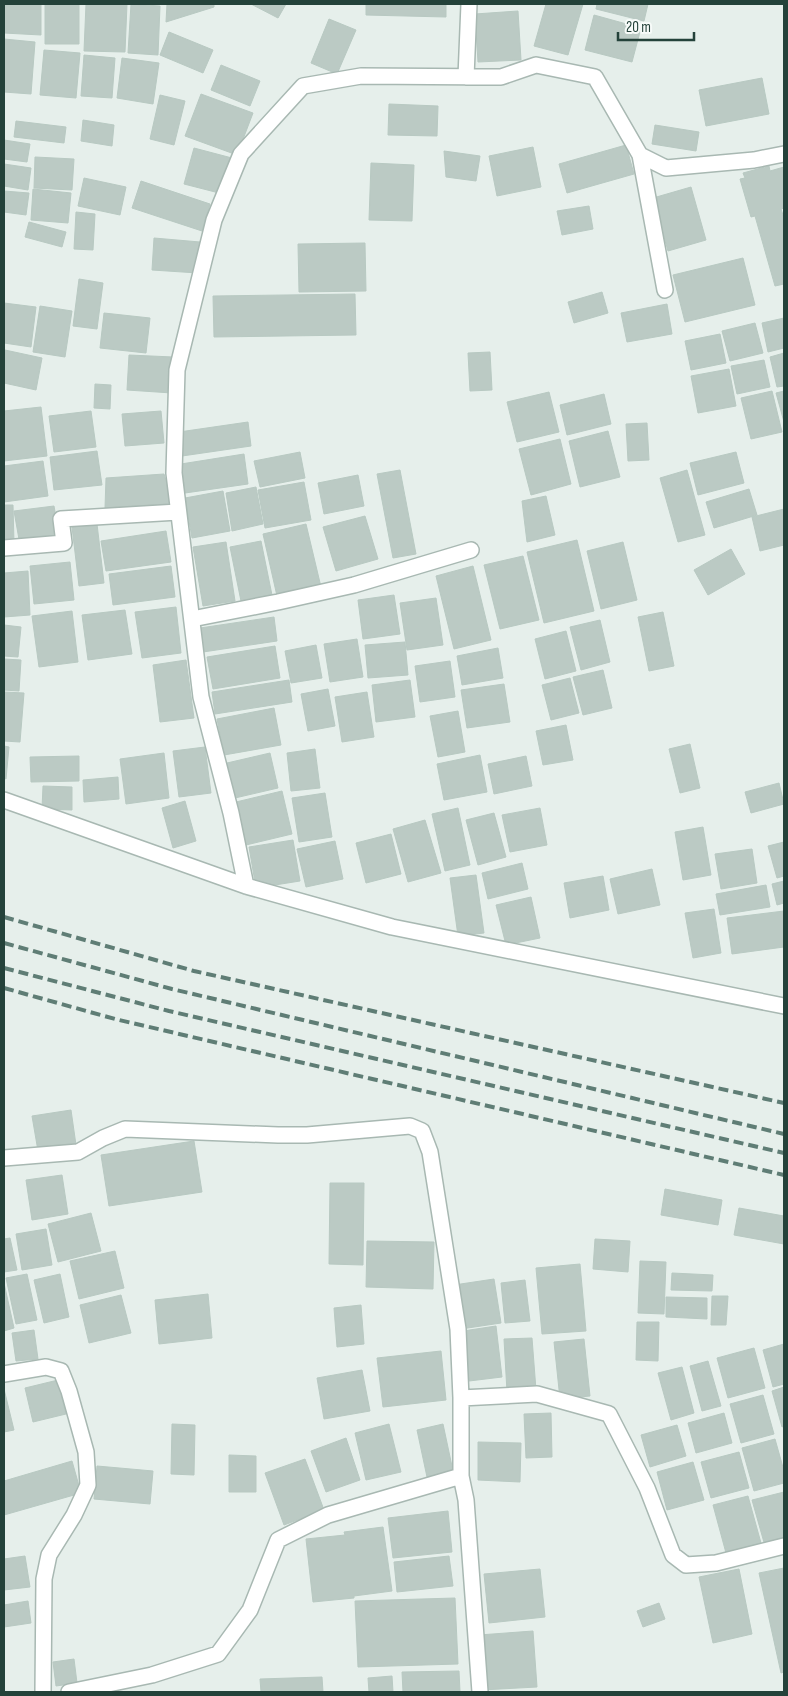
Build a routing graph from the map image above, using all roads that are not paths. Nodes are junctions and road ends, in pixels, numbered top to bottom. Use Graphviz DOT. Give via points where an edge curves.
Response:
graph roads {
  1 [pos="469,4"];
  2 [pos="466,78"];
  3 [pos="784,154"];
  4 [pos="640,155"];
  5 [pos="664,290"];
  6 [pos="178,512"];
  7 [pos="4,548"];
  8 [pos="471,550"];
  9 [pos="192,619"];
  10 [pos="4,800"];
  11 [pos="246,886"];
  12 [pos="784,1006"];
  13 [pos="4,1158"];
  14 [pos="4,1374"];
  15 [pos="461,1398"];
  16 [pos="461,1476"];
  17 [pos="784,1546"];
  18 [pos="43,1692"];
  19 [pos="70,1692"];
  20 [pos="480,1692"];
  1 -- 2 [label="street"];
  2 -- 4 [label="street" via="501,77 536,65 595,76"];
  2 -- 6 [label="street" via="361,76 303,86 241,154 214,220 177,370 174,473"];
  3 -- 4 [label="street" via="666,168"];
  4 -- 5 [label="street"];
  6 -- 7 [label="street" via="61,518 64,543"];
  6 -- 9 [label="street"];
  8 -- 9 [label="street" via="354,585"];
  9 -- 11 [label="street" via="201,697"];
  10 -- 11 [label="street"];
  11 -- 12 [label="street" via="392,927"];
  13 -- 15 [label="street" via="78,1152 125,1129 278,1135 410,1126 422,1131 430,1152 458,1329"];
  14 -- 18 [label="street" via="46,1366 61,1371 86,1452 88,1485 49,1555 44,1579"];
  15 -- 16 [label="street"];
  15 -- 17 [label="street" via="537,1394 609,1414 648,1488 673,1555 686,1565 716,1562"];
  16 -- 19 [label="street" via="328,1515 278,1540 250,1610 218,1654 152,1675"];
  16 -- 20 [label="street" via="466,1500"];
}
